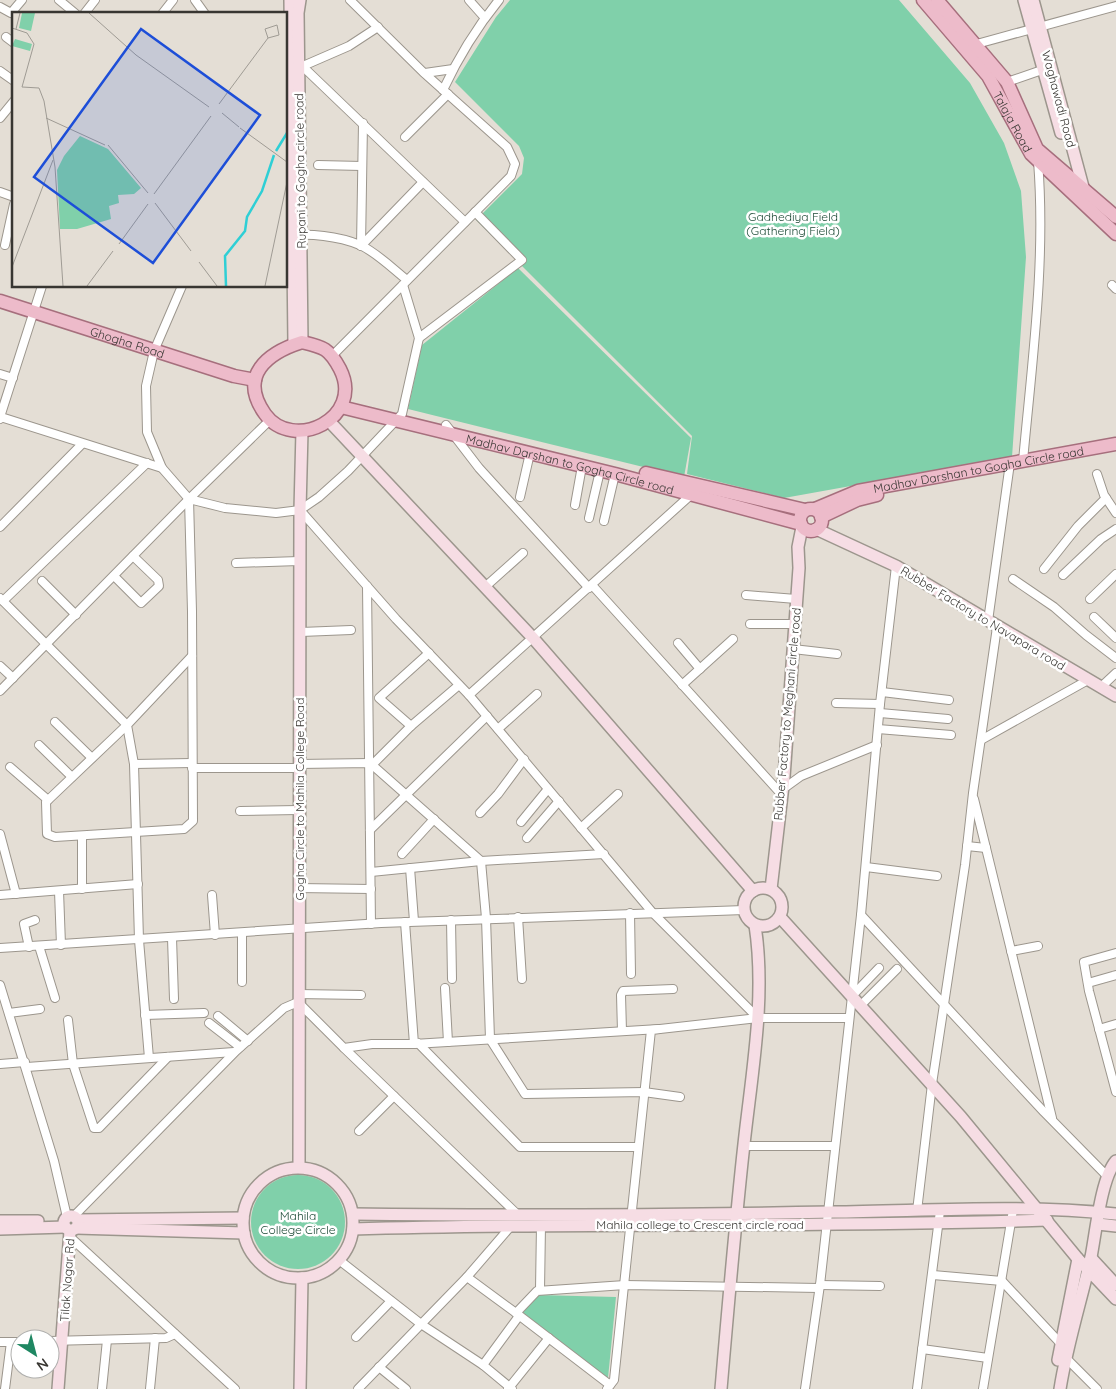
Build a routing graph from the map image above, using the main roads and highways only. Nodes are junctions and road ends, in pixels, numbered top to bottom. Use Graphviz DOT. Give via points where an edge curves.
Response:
graph roads {
  1 [pos="290,0"];
  2 [pos="300,0"];
  3 [pos="923,0"];
  4 [pos="937,0"];
  5 [pos="1024,0"];
  6 [pos="1033,0"];
  7 [pos="1036,30"];
  8 [pos="971,47"];
  9 [pos="294,61"];
  10 [pos="1037,155"];
  11 [pos="1076,189"];
  12 [pos="1116,217"];
  13 [pos="1116,234"];
  14 [pos="293,235"];
  15 [pos="0,301"];
  16 [pos="298,343"];
  17 [pos="255,380"];
  18 [pos="343,404"];
  19 [pos="329,420"];
  20 [pos="449,429"];
  21 [pos="302,432"];
  22 [pos="1116,446"];
  23 [pos="696,490"];
  24 [pos="811,521"];
  25 [pos="1116,696"];
  26 [pos="755,895"];
  27 [pos="774,922"];
  28 [pos="755,925"];
  29 [pos="760,954"];
  30 [pos="1116,1161"];
  31 [pos="299,1167"];
  32 [pos="1038,1208"];
  33 [pos="736,1212"];
  34 [pos="352,1214"];
  35 [pos="1116,1214"];
  36 [pos="940,1216"];
  37 [pos="1012,1216"];
  38 [pos="243,1218"];
  39 [pos="828,1218"];
  40 [pos="1099,1218"];
  41 [pos="1046,1220"];
  42 [pos="0,1221"];
  43 [pos="515,1221"];
  44 [pos="630,1221"];
  45 [pos="70,1224"];
  46 [pos="735,1225"];
  47 [pos="1116,1226"];
  48 [pos="0,1229"];
  49 [pos="353,1229"];
  50 [pos="244,1233"];
  51 [pos="1078,1259"];
  52 [pos="1089,1263"];
  53 [pos="302,1278"];
  54 [pos="1116,1285"];
  55 [pos="1116,1299"];
  56 [pos="1064,1350"];
  57 [pos="58,1389"];
  58 [pos="300,1389"];
  59 [pos="721,1389"];
  60 [pos="1053,1389"];
  61 [pos="1060,1389"];
  1 -- 9 [label="main road, Rupani to Gogha circle road"];
  2 -- 9 [label="main road, Rupani to Gogha circle road"];
  3 -- 8 [label="main road, Talaja Road"];
  4 -- 8 [label="main road, Talaja Road"];
  5 -- 7 [label="main road, Waghawadi Road"];
  6 -- 7 [label="main road, Waghawadi Road"];
  7 -- 11 [label="main road, Waghawadi Road"];
  7 -- 11 [label="main road, Waghawadi Road" via="1042,70"];
  8 -- 10 [label="main road, Talaja Road" via="1026,146"];
  8 -- 10 [label="main road, Talaja Road" via="1007,82"];
  9 -- 14 [label="main road, Rupani to Gogha circle road"];
  10 -- 11 [label="main road, Talaja Road"];
  11 -- 12 [label="main road, Talaja Road"];
  11 -- 13 [label="main road, Talaja Road"];
  14 -- 16 [label="main road, Rupani to Gogha circle road"];
  15 -- 17 [label="main road, Ghogha Road"];
  16 -- 17 [label="main road" via="266,359"];
  16 -- 18 [label="main road" via="322,346 333,355 344,377"];
  17 -- 21 [label="main road" via="260,406 270,420 284,429"];
  18 -- 19 [label="main road"];
  18 -- 20 [label="main road, Madhav Darshan to Gogha Circle road"];
  19 -- 21 [label="main road"];
  19 -- 26 [label="main road" via="533,638"];
  20 -- 23 [label="main road, Madhav Darshan to Gogha Circle road"];
  20 -- 23 [label="main road, Madhav Darshan to Gogha Circle road" via="582,466"];
  21 -- 31 [label="main road, Gogha Circle to Mahila College Road"];
  22 -- 24 [label="main road" via="866,498"];
  23 -- 24 [label="main road, Madhav Darshan to Gogha Circle road"];
  24 -- 25 [label="main road, Rubber Factory to Navapara road" via="841,534 849,543 896,566"];
  24 -- 26 [label="main road, Rubber Factory to Meghani circle road" via="798,568 774,860"];
  26 -- 27 [label="main road" via="776,893 782,904"];
  26 -- 28 [label="main road" via="746,916"];
  27 -- 28 [label="main road"];
  27 -- 29 [label="main road"];
  27 -- 32 [label="main road" via="804,944 852,995"];
  28 -- 29 [label="main road"];
  29 -- 33 [label="main road" via="758,1018"];
  30 -- 40 [label="main road" via="1106,1175"];
  31 -- 34 [label="main road" via="317,1170 333,1179 345,1192"];
  31 -- 38 [label="main road" via="282,1170 266,1178 253,1190"];
  32 -- 37 [label="main road, Mahila college to Crescent circle road"];
  32 -- 40 [label="main road, Mahila college to Crescent circle road"];
  32 -- 41 [label="main road"];
  33 -- 39 [label="main road, Mahila college to Crescent circle road"];
  33 -- 44 [label="main road, Mahila college to Crescent circle road"];
  33 -- 46 [label="main road"];
  34 -- 43 [label="main road, Mahila college to Crescent circle road"];
  34 -- 49 [label="main road"];
  35 -- 40 [label="main road"];
  36 -- 37 [label="main road, Mahila college to Crescent circle road"];
  36 -- 39 [label="main road, Mahila college to Crescent circle road"];
  36 -- 39 [label="main road, Mahila college to Crescent circle road" via="917,1211"];
  37 -- 41 [label="main road, Mahila college to Crescent circle road"];
  38 -- 45 [label="main road"];
  38 -- 50 [label="main road"];
  39 -- 46 [label="main road, Mahila college to Crescent circle road"];
  40 -- 47 [label="main road"];
  40 -- 52 [label="main road"];
  41 -- 51 [label="main road"];
  42 -- 45 [label="main road"];
  43 -- 44 [label="main road, Mahila college to Crescent circle road"];
  43 -- 44 [label="main road, Mahila college to Crescent circle road" via="541,1225"];
  43 -- 49 [label="main road, Mahila college to Crescent circle road"];
  44 -- 46 [label="main road, Mahila college to Crescent circle road"];
  45 -- 48 [label="main road"];
  45 -- 50 [label="main road"];
  45 -- 57 [label="main road, Tilak Nagar Rd"];
  46 -- 59 [label="main road"];
  49 -- 53 [label="main road" via="349,1244 339,1260 328,1269"];
  50 -- 53 [label="main road" via="254,1257 268,1269 284,1276"];
  51 -- 52 [label="main road"];
  51 -- 56 [label="main road"];
  52 -- 54 [label="main road"];
  52 -- 55 [label="main road"];
  52 -- 56 [label="main road"];
  53 -- 58 [label="main road"];
  56 -- 60 [label="main road"];
  56 -- 61 [label="main road"];
}
